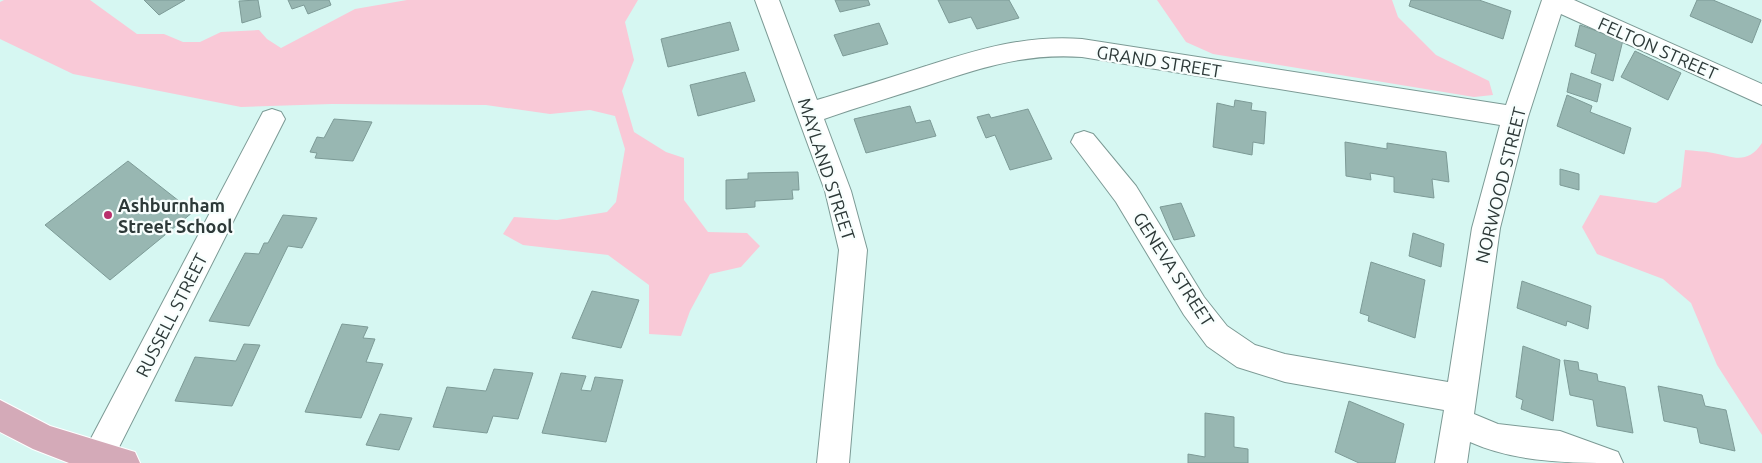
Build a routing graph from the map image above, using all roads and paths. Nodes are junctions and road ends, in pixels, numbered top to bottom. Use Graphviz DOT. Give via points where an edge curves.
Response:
graph roads {
  1 [pos="767,0"];
  2 [pos="1554,0"];
  3 [pos="1762,95"];
  4 [pos="810,113"];
  5 [pos="1515,117"];
  6 [pos="272,119"];
  7 [pos="1084,142"];
  8 [pos="1460,411"];
  9 [pos="0,415"];
  10 [pos="111,460"];
  11 [pos="834,463"];
  12 [pos="1451,463"];
  13 [pos="1607,463"];
  1 -- 4 [label="street, MAYLAND STREET"];
  2 -- 3 [label="street, FELTON STREET"];
  2 -- 5 [label="street, NORWOOD STREET"];
  4 -- 5 [label="street, GRAND STREET" via="986,56 1044,46 1082,48"];
  4 -- 11 [label="street, MAYLAND STREET" via="838,191 853,250"];
  5 -- 8 [label="street, NORWOOD STREET" via="1486,228"];
  6 -- 10 [label="street, RUSSELL STREET"];
  7 -- 8 [label="street, GENEVA STREET" via="1126,194 1194,306 1217,336 1246,357"];
  8 -- 12 [label="street, NORWOOD STREET"];
  8 -- 13 [label="street, GENEVA STREET" via="1497,439 1560,446"];
  9 -- 10 [label="main road" via="18,428"];
}
